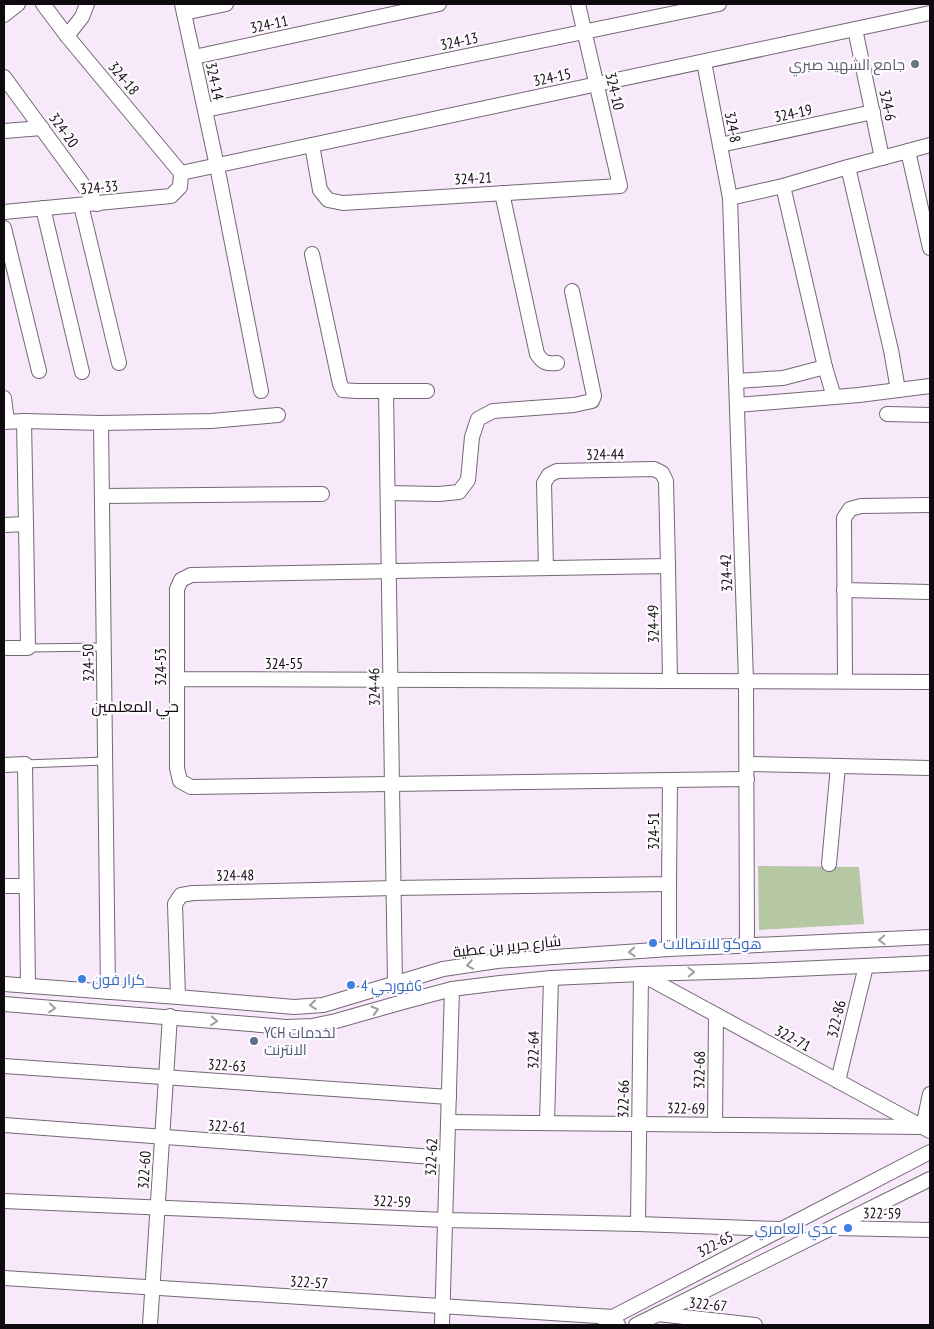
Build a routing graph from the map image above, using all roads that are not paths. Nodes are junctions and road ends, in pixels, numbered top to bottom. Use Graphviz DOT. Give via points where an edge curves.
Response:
graph roads {
  1 [pos="18,4"];
  2 [pos="42,4"];
  3 [pos="87,4"];
  4 [pos="226,4"];
  5 [pos="440,4"];
  6 [pos="578,4"];
  7 [pos="719,4"];
  8 [pos="183,8"];
  9 [pos="930,13"];
  10 [pos="4,15"];
  11 [pos="854,30"];
  12 [pos="585,31"];
  13 [pos="67,36"];
  14 [pos="194,57"];
  15 [pos="704,62"];
  16 [pos="4,76"];
  17 [pos="597,84"];
  18 [pos="205,110"];
  19 [pos="873,112"];
  20 [pos="42,128"];
  21 [pos="4,131"];
  22 [pos="312,145"];
  23 [pos="720,145"];
  24 [pos="930,145"];
  25 [pos="908,151"];
  26 [pos="882,158"];
  27 [pos="217,166"];
  28 [pos="848,167"];
  29 [pos="181,173"];
  30 [pos="620,186"];
  31 [pos="783,186"];
  32 [pos="502,193"];
  33 [pos="730,198"];
  34 [pos="97,204"];
  35 [pos="81,205"];
  36 [pos="43,208"];
  37 [pos="4,212"];
  38 [pos="4,228"];
  39 [pos="930,248"];
  40 [pos="312,254"];
  41 [pos="572,291"];
  42 [pos="120,362"];
  43 [pos="557,362"];
  44 [pos="825,367"];
  45 [pos="39,371"];
  46 [pos="82,372"];
  47 [pos="736,382"];
  48 [pos="930,386"];
  49 [pos="427,390"];
  50 [pos="898,390"];
  51 [pos="386,391"];
  52 [pos="261,392"];
  53 [pos="834,397"];
  54 [pos="4,398"];
  55 [pos="737,405"];
  56 [pos="887,414"];
  57 [pos="278,415"];
  58 [pos="930,415"];
  59 [pos="24,421"];
  60 [pos="6,422"];
  61 [pos="101,423"];
  62 [pos="388,493"];
  63 [pos="322,494"];
  64 [pos="102,496"];
  65 [pos="930,505"];
  66 [pos="26,524"];
  67 [pos="4,525"];
  68 [pos="668,566"];
  69 [pos="546,568"];
  70 [pos="389,570"];
  71 [pos="844,590"];
  72 [pos="930,592"];
  73 [pos="104,647"];
  74 [pos="4,648"];
  75 [pos="28,648"];
  76 [pos="177,679"];
  77 [pos="390,680"];
  78 [pos="670,681"];
  79 [pos="746,681"];
  80 [pos="844,682"];
  81 [pos="930,682"];
  82 [pos="105,761"];
  83 [pos="25,764"];
  84 [pos="747,764"];
  85 [pos="4,765"];
  86 [pos="838,766"];
  87 [pos="930,768"];
  88 [pos="747,779"];
  89 [pos="670,780"];
  90 [pos="392,784"];
  91 [pos="829,864"];
  92 [pos="669,884"];
  93 [pos="4,886"];
  94 [pos="26,886"];
  95 [pos="394,888"];
  96 [pos="930,937"];
  97 [pos="747,946"];
  98 [pos="669,949"];
  99 [pos="588,955"];
  100 [pos="930,963"];
  101 [pos="866,966"];
  102 [pos="641,974"];
  103 [pos="589,976"];
  104 [pos="551,978"];
  105 [pos="395,983"];
  106 [pos="4,984"];
  107 [pos="28,986"];
  108 [pos="452,989"];
  109 [pos="108,992"];
  110 [pos="178,997"];
  111 [pos="4,1004"];
  112 [pos="258,1005"];
  113 [pos="716,1014"];
  114 [pos="170,1016"];
  115 [pos="256,1024"];
  116 [pos="4,1066"];
  117 [pos="166,1077"];
  118 [pos="838,1081"];
  119 [pos="930,1094"];
  120 [pos="449,1097"];
  121 [pos="448,1122"];
  122 [pos="547,1123"];
  123 [pos="639,1124"];
  124 [pos="4,1125"];
  125 [pos="715,1125"];
  126 [pos="927,1129"];
  127 [pos="162,1137"];
  128 [pos="930,1152"];
  129 [pos="447,1158"];
  130 [pos="930,1179"];
  131 [pos="837,1200"];
  132 [pos="4,1201"];
  133 [pos="158,1208"];
  134 [pos="445,1220"];
  135 [pos="848,1220"];
  136 [pos="638,1224"];
  137 [pos="832,1228"];
  138 [pos="779,1229"];
  139 [pos="930,1230"];
  140 [pos="746,1247"];
  141 [pos="756,1266"];
  142 [pos="4,1278"];
  143 [pos="152,1288"];
  144 [pos="443,1306"];
  145 [pos="658,1314"];
  146 [pos="615,1321"];
  147 [pos="150,1325"];
  148 [pos="442,1325"];
  149 [pos="596,1325"];
  150 [pos="636,1325"];
  151 [pos="755,1325"];
  1 -- 10 [label="street"];
  2 -- 13 [label="street, 324-18"];
  3 -- 13 [label="street"];
  4 -- 8 [label="street"];
  5 -- 14 [label="street, 324-11"];
  6 -- 12 [label="street, 324-10"];
  7 -- 12 [label="street, 324-13"];
  8 -- 14 [label="street, 324-14"];
  9 -- 11 [label="street, 324-15"];
  11 -- 15 [label="street, 324-15"];
  11 -- 19 [label="street, 324-6"];
  12 -- 17 [label="street, 324-10"];
  12 -- 18 [label="street, 324-13"];
  13 -- 29 [label="street, 324-18"];
  14 -- 18 [label="street, 324-14"];
  15 -- 17 [label="street, 324-15"];
  15 -- 23 [label="street, 324-8"];
  16 -- 20 [label="street, 324-20"];
  17 -- 22 [label="street, 324-15"];
  17 -- 30 [label="street, 324-10"];
  18 -- 27 [label="street, 324-14"];
  19 -- 23 [label="street, 324-19"];
  19 -- 26 [label="street, 324-6"];
  20 -- 21 [label="street"];
  20 -- 34 [label="street, 324-20"];
  22 -- 27 [label="street, 324-15"];
  22 -- 32 [label="street, 324-21" via="320,190 328,200 343,202"];
  23 -- 33 [label="street, 324-8"];
  24 -- 25 [label="street"];
  25 -- 26 [label="street"];
  25 -- 39 [label="street"];
  26 -- 28 [label="street"];
  27 -- 29 [label="street, 324-15"];
  27 -- 52 [label="street, 324-14"];
  28 -- 31 [label="street"];
  28 -- 50 [label="street"];
  29 -- 34 [label="street, 324-33" via="180,187 171,196"];
  30 -- 32 [label="street, 324-21"];
  31 -- 33 [label="street"];
  31 -- 44 [label="street"];
  32 -- 43 [label="street" via="537,354 542,362"];
  33 -- 47 [label="street, 324-42"];
  34 -- 35 [label="street, 324-33"];
  35 -- 36 [label="street, 324-33"];
  35 -- 42 [label="street"];
  36 -- 37 [label="street, 324-33"];
  36 -- 46 [label="street"];
  38 -- 45 [label="street"];
  40 -- 51 [label="street" via="343,390"];
  41 -- 62 [label="street" via="594,396 592,401 493,411 478,418 472,437 468,480 459,492"];
  44 -- 47 [label="street" via="783,378"];
  44 -- 53 [label="street"];
  47 -- 55 [label="street, 324-42"];
  48 -- 50 [label="street"];
  49 -- 51 [label="street"];
  50 -- 53 [label="street"];
  51 -- 62 [label="street, 324-46"];
  53 -- 55 [label="street"];
  54 -- 60 [label="street"];
  55 -- 79 [label="street, 324-42"];
  56 -- 58 [label="street"];
  57 -- 61 [label="street" via="212,421"];
  59 -- 60 [label="street"];
  59 -- 61 [label="street"];
  59 -- 66 [label="street"];
  61 -- 64 [label="street, 324-50"];
  62 -- 70 [label="street, 324-46"];
  63 -- 64 [label="street"];
  64 -- 73 [label="street, 324-50"];
  65 -- 71 [label="street" via="850,509 844,518"];
  66 -- 67 [label="street"];
  66 -- 75 [label="street"];
  68 -- 69 [label="street"];
  68 -- 69 [label="street, 324-44" via="666,481 662,473 654,469 557,471 549,475 544,483"];
  68 -- 78 [label="street, 324-49"];
  69 -- 70 [label="street"];
  70 -- 76 [label="street, 324-53" via="191,575 181,580 177,589"];
  70 -- 77 [label="street, 324-46"];
  71 -- 72 [label="street"];
  71 -- 80 [label="street"];
  73 -- 75 [label="lane"];
  73 -- 82 [label="street, 324-50"];
  74 -- 75 [label="street"];
  76 -- 77 [label="street, 324-55"];
  76 -- 90 [label="street, 324-53" via="177,768 180,781 191,787"];
  77 -- 78 [label="street"];
  77 -- 90 [label="street, 324-46"];
  78 -- 79 [label="street"];
  79 -- 80 [label="street"];
  79 -- 84 [label="street, 324-42"];
  80 -- 81 [label="street"];
  82 -- 83 [label="lane"];
  82 -- 109 [label="street, 324-50"];
  83 -- 85 [label="street"];
  83 -- 94 [label="street"];
  84 -- 86 [label="street"];
  84 -- 88 [label="street, 324-42"];
  86 -- 87 [label="street"];
  86 -- 91 [label="street"];
  88 -- 89 [label="street"];
  88 -- 97 [label="street, 324-42"];
  89 -- 90 [label="street"];
  89 -- 92 [label="street, 324-51"];
  90 -- 95 [label="street, 324-46"];
  92 -- 95 [label="street"];
  92 -- 98 [label="street, 324-51"];
  93 -- 94 [label="street"];
  94 -- 107 [label="street"];
  95 -- 105 [label="street, 324-46"];
  95 -- 110 [label="street, 324-48" via="193,892 181,895 176,904"];
  96 -- 97 [label="street, شارع جرير بن عطية, one-way"];
  97 -- 98 [label="street, شارع جرير بن عطية"];
  98 -- 99 [label="street, شارع جرير بن عطية, one-way"];
  99 -- 103 [label="street"];
  99 -- 105 [label="street, شارع جرير بن عطية, one-way" via="497,961 443,969"];
  100 -- 101 [label="street"];
  102 -- 101 [label="street, one-way"];
  101 -- 118 [label="street, 322-86"];
  102 -- 103 [label="street"];
  102 -- 113 [label="street, 322-71"];
  102 -- 123 [label="street, 322-66"];
  103 -- 104 [label="street"];
  104 -- 108 [label="street"];
  104 -- 122 [label="street, 322-64"];
  105 -- 112 [label="street, شارع جرير بن عطية, one-way" via="323,1004 294,1007"];
  106 -- 107 [label="street, شارع جرير بن عطية"];
  107 -- 109 [label="street, شارع جرير بن عطية"];
  115 -- 108 [label="street, one-way" via="312,1026"];
  108 -- 120 [label="street, 322-62"];
  109 -- 110 [label="street, شارع جرير بن عطية"];
  110 -- 112 [label="street, شارع جرير بن عطية"];
  111 -- 114 [label="street, one-way"];
  112 -- 115 [label="street"];
  113 -- 118 [label="street, 322-71"];
  113 -- 125 [label="street, 322-68"];
  114 -- 115 [label="street, one-way"];
  114 -- 117 [label="street, 322-60"];
  116 -- 117 [label="street, 322-63"];
  117 -- 120 [label="street, 322-63"];
  117 -- 127 [label="street, 322-60"];
  118 -- 126 [label="street, 322-71"];
  119 -- 126 [label="street"];
  120 -- 121 [label="street, 322-62"];
  121 -- 122 [label="street, 322-69"];
  121 -- 129 [label="street, 322-62"];
  122 -- 123 [label="street, 322-69"];
  123 -- 125 [label="street, 322-69"];
  123 -- 136 [label="street, 322-66"];
  124 -- 127 [label="street, 322-61"];
  125 -- 126 [label="street, 322-69"];
  127 -- 129 [label="street, 322-61"];
  127 -- 133 [label="street, 322-60"];
  128 -- 131 [label="street, 322-65"];
  129 -- 134 [label="street, 322-62"];
  130 -- 135 [label="street"];
  131 -- 135 [label="street"];
  131 -- 138 [label="street, 322-65"];
  132 -- 133 [label="street, 322-59"];
  133 -- 134 [label="street, 322-59"];
  133 -- 143 [label="street, 322-60"];
  134 -- 136 [label="street, 322-59"];
  134 -- 144 [label="street, 322-62"];
  135 -- 137 [label="street"];
  136 -- 138 [label="street, 322-59"];
  137 -- 139 [label="street, 322-59"];
  137 -- 141 [label="street"];
  138 -- 140 [label="street, 322-65"];
  140 -- 141 [label="street"];
  140 -- 146 [label="street, 322-65"];
  141 -- 145 [label="street"];
  142 -- 143 [label="street, 322-57"];
  143 -- 144 [label="street, 322-57"];
  143 -- 147 [label="street, 322-60"];
  144 -- 146 [label="street, 322-57"];
  144 -- 148 [label="street, 322-62"];
  145 -- 150 [label="street"];
  145 -- 151 [label="street, 322-67"];
  146 -- 149 [label="street, 322-65"];
}
